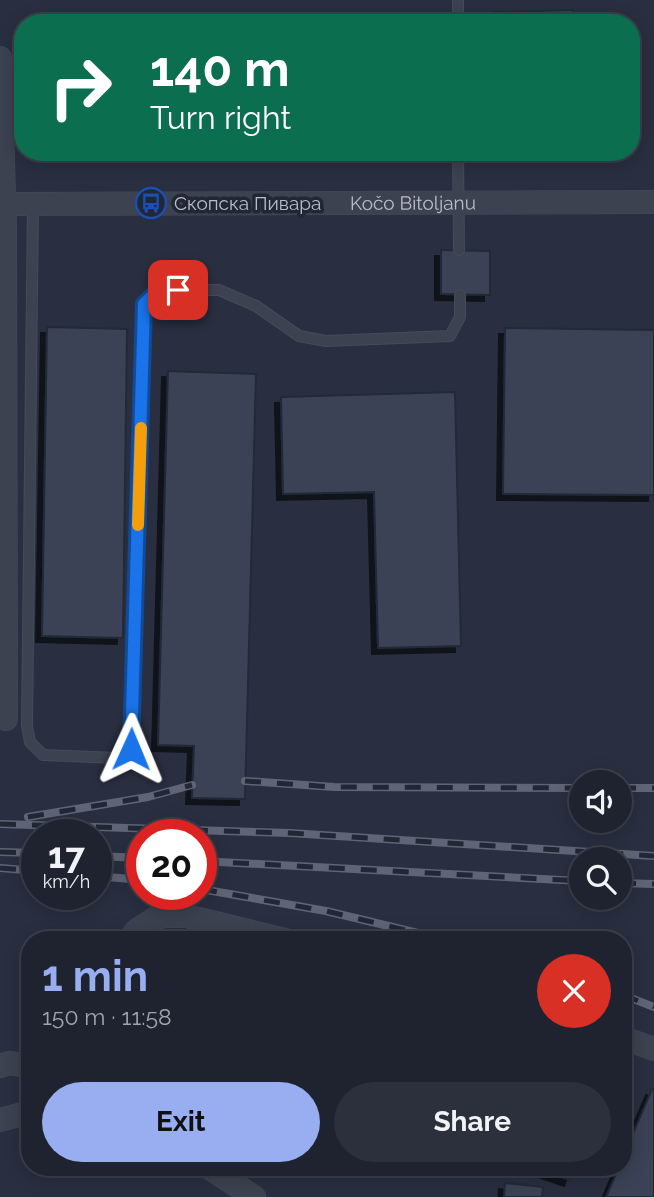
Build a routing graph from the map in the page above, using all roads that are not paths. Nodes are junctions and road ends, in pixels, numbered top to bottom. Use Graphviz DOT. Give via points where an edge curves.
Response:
graph roads {
  1 [pos="0,58"];
  2 [pos="458,161"];
  3 [pos="458,202"];
  4 [pos="654,202"];
  5 [pos="2,204"];
  6 [pos="33,204"];
  7 [pos="459,250"];
  8 [pos="460,295"];
  9 [pos="6,719"];
  10 [pos="136,931"];
  11 [pos="248,931"];
  12 [pos="632,1041"];
  13 [pos="654,1049"];
  14 [pos="21,1114"];
  15 [pos="0,1120"];
  16 [pos="222,1176"];
  17 [pos="254,1197"];
  1 -- 5 [label="street"];
  2 -- 3 [label="lane"];
  3 -- 4 [label="street, Kočo Bitoljanu"];
  3 -- 6 [label="street, Kočo Bitoljanu"];
  3 -- 7 [label="lane"];
  5 -- 6 [label="street, Kočo Bitoljanu"];
  5 -- 9 [label="street"];
  6 -- 8 [label="lane" via="27,726 30,742 43,755 117,758 131,749 144,304 158,290 219,290 256,306 299,336 326,341 450,336 460,317"];
  10 -- 11 [label="street" via="164,916 186,916"];
  12 -- 13 [label="street"];
  14 -- 15 [label="street"];
  16 -- 17 [label="street"];
}
